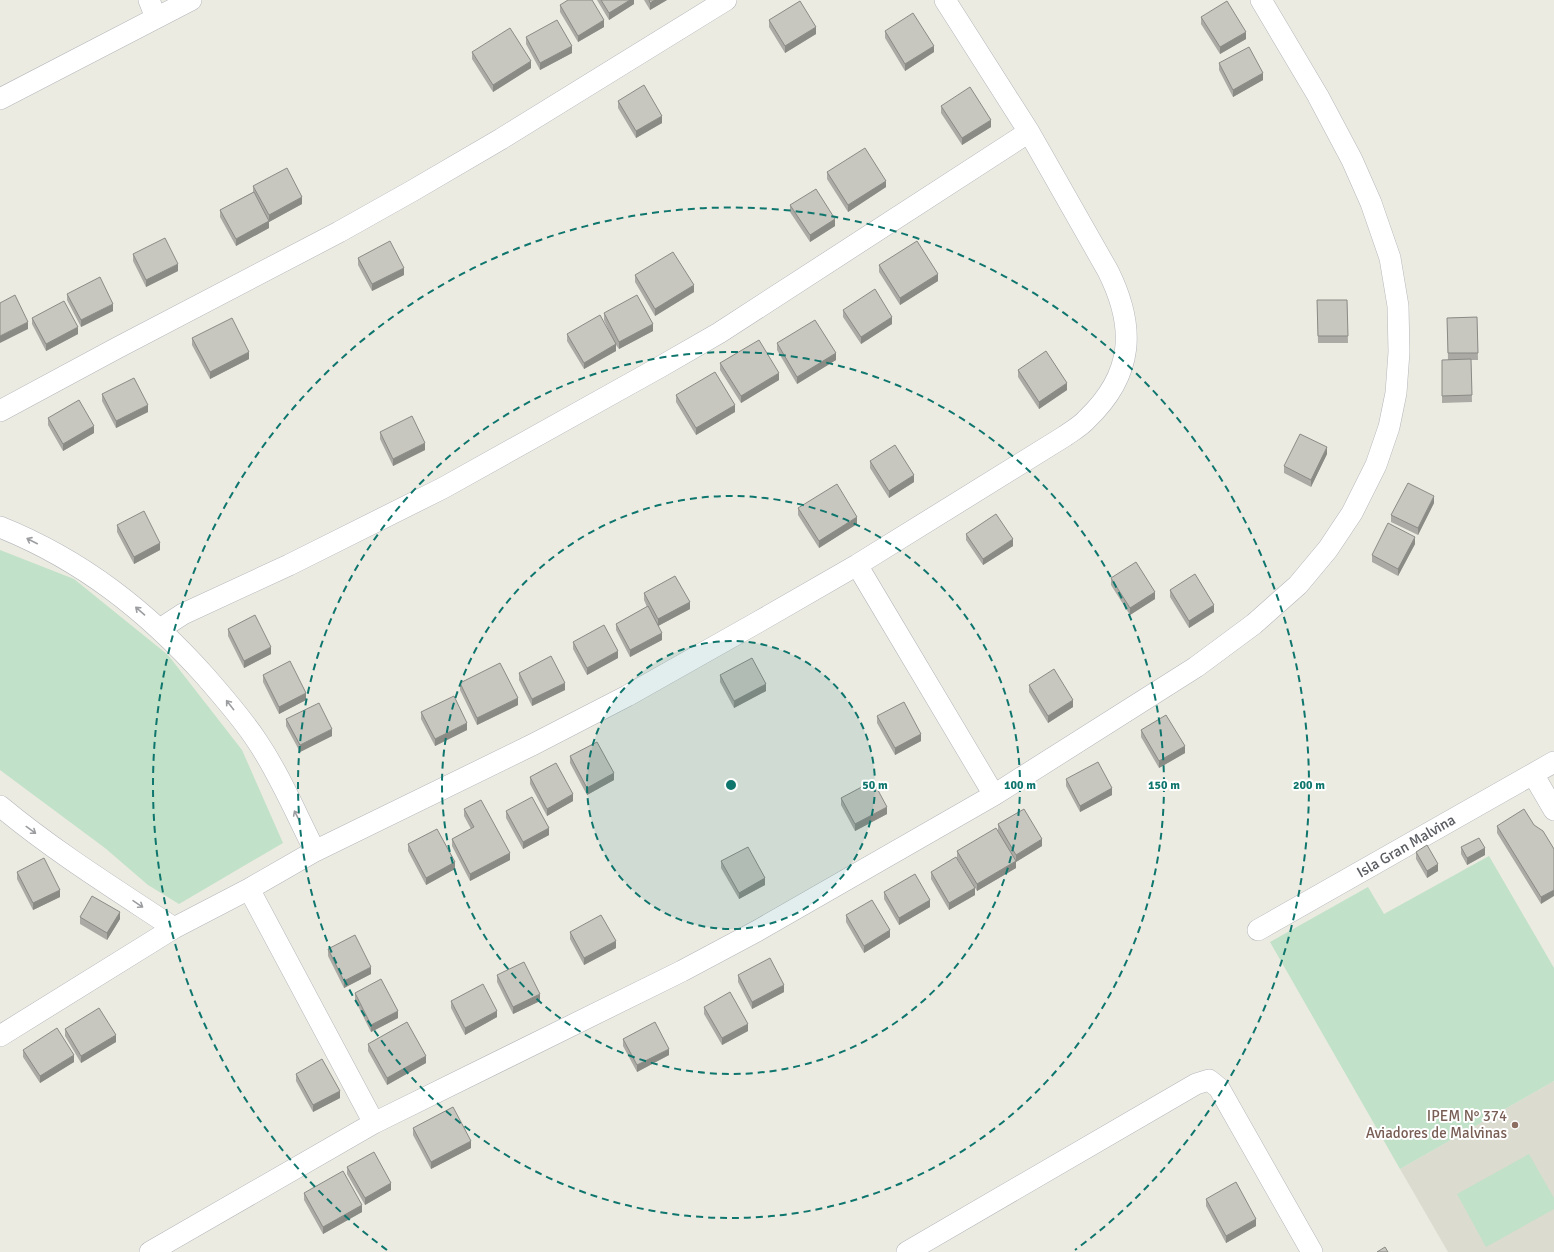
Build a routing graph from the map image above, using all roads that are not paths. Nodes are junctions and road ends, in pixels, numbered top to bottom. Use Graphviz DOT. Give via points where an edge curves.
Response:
graph roads {
  1 [pos="190,0"];
  2 [pos="726,0"];
  3 [pos="945,0"];
  4 [pos="1261,0"];
  5 [pos="153,9"];
  6 [pos="0,98"];
  7 [pos="1029,132"];
  8 [pos="0,411"];
  9 [pos="0,527"];
  10 [pos="857,565"];
  11 [pos="160,629"];
  12 [pos="1554,762"];
  13 [pos="1533,774"];
  14 [pos="994,795"];
  15 [pos="0,806"];
  16 [pos="1554,810"];
  17 [pos="315,851"];
  18 [pos="249,889"];
  19 [pos="174,928"];
  20 [pos="1258,930"];
  21 [pos="0,1036"];
  22 [pos="374,1123"];
  23 [pos="150,1252"];
  24 [pos="907,1252"];
  25 [pos="1312,1252"];
  1 -- 5 [label="street"];
  2 -- 8 [label="street" via="501,139 339,232"];
  3 -- 7 [label="street"];
  4 -- 14 [label="street" via="1318,96 1352,160 1390,258 1398,306 1399,352 1396,393 1389,427 1376,465 1352,513 1328,549 1298,585 1254,624 1196,667"];
  5 -- 6 [label="street"];
  7 -- 10 [label="street" via="1117,289 1125,315 1125,359 1115,384 1087,420"];
  7 -- 11 [label="street" via="726,328 660,367 443,488 296,562 188,612"];
  11 -- 9 [label="street, one-way" via="131,604 75,564 25,537"];
  10 -- 14 [label="street"];
  10 -- 17 [label="street" via="627,696"];
  17 -- 11 [label="street, one-way" via="266,756 245,724 202,672"];
  12 -- 13 [label="street, Isla Gran Malvina"];
  13 -- 16 [label="street"];
  13 -- 20 [label="street, Isla Gran Malvina"];
  14 -- 22 [label="street" via="682,971"];
  15 -- 19 [label="street, one-way" via="76,862"];
  17 -- 18 [label="street"];
  18 -- 19 [label="street"];
  18 -- 22 [label="street"];
  19 -- 21 [label="street"];
  22 -- 23 [label="street"];
  24 -- 25 [label="street" via="1196,1084 1209,1080 1219,1088"];
}
